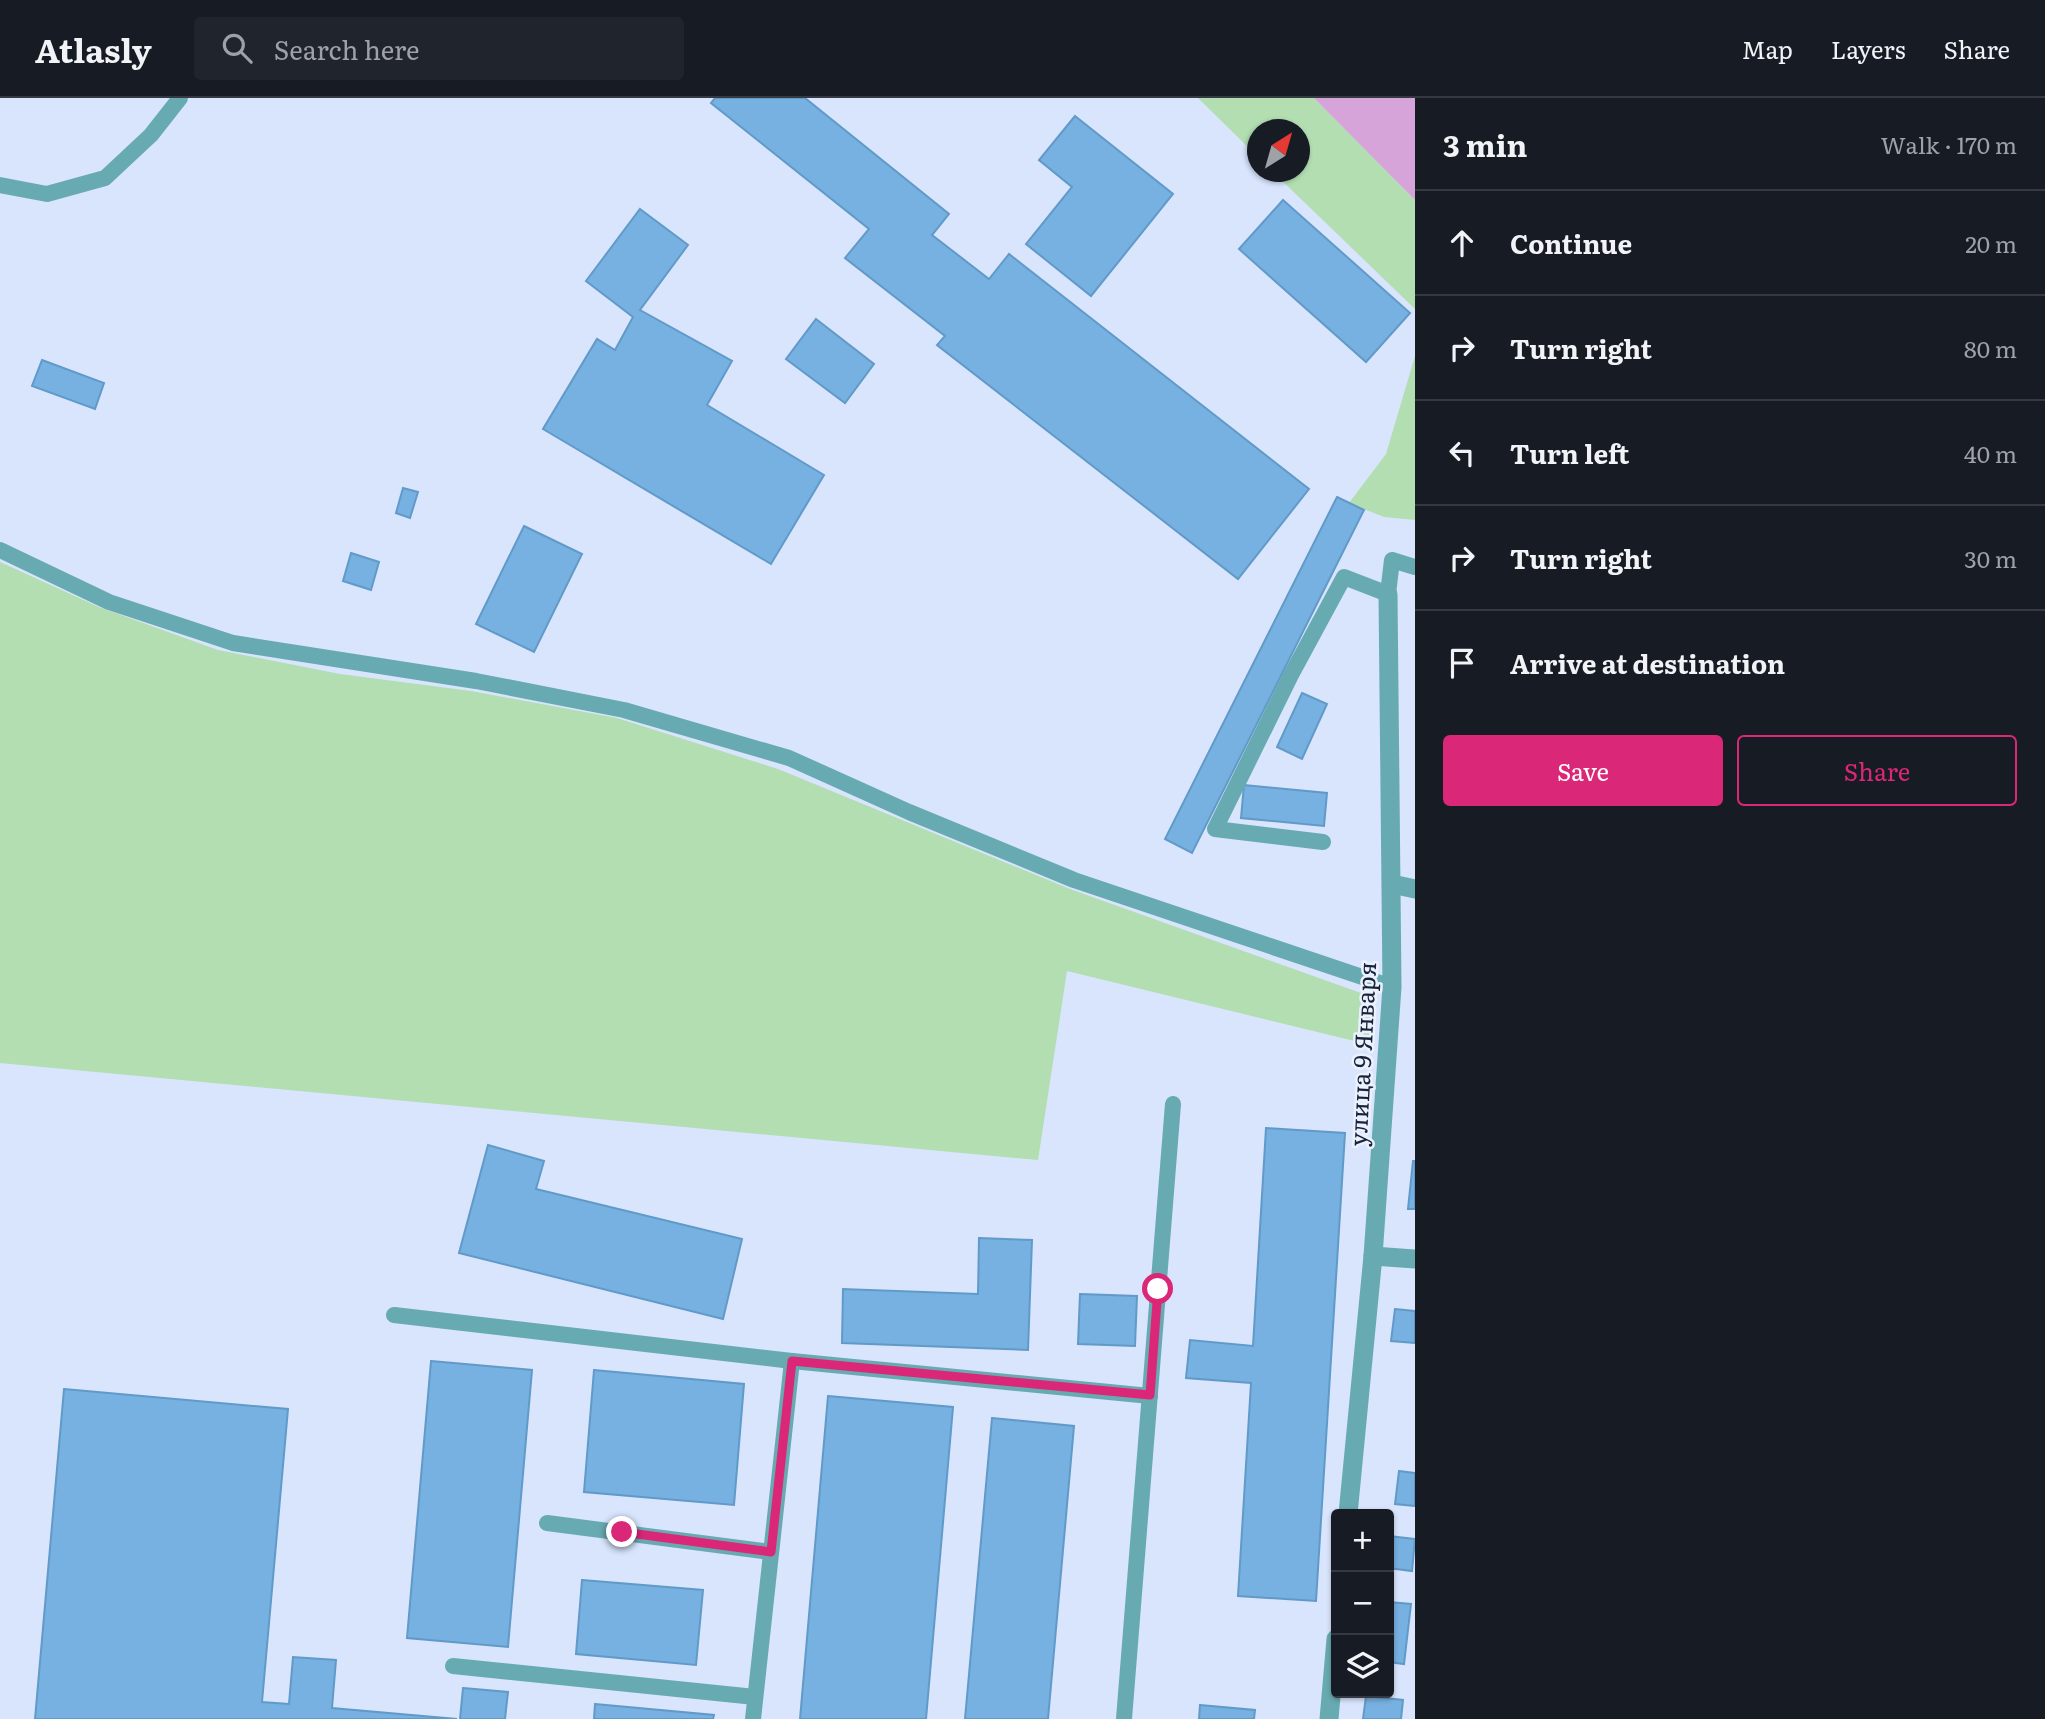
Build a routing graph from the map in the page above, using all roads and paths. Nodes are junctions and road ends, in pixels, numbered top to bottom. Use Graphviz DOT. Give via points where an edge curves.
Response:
graph roads {
  1 [pos="180,98"];
  2 [pos="0,185"];
  3 [pos="0,550"];
  4 [pos="1415,566"];
  5 [pos="1388,594"];
  6 [pos="1322,842"];
  7 [pos="1392,884"];
  8 [pos="1415,889"];
  9 [pos="1392,987"];
  10 [pos="1173,1104"];
  11 [pos="1373,1256"];
  12 [pos="1415,1259"];
  13 [pos="394,1315"];
  14 [pos="792,1361"];
  15 [pos="1150,1395"];
  16 [pos="1348,1509"];
  17 [pos="547,1523"];
  18 [pos="771,1552"];
  19 [pos="453,1666"];
  20 [pos="1331,1696"];
  21 [pos="755,1697"];
  22 [pos="753,1719"];
  23 [pos="1124,1719"];
  24 [pos="1329,1719"];
  1 -- 2 [label="lane" via="151,135 105,178 47,194"];
  3 -- 9 [label="lane" via="109,602 233,643 476,681 624,710 789,758 1074,880"];
  4 -- 5 [label="lane" via="1392,560"];
  5 -- 6 [label="lane" via="1344,578 1215,830"];
  5 -- 7 [label="street, улица 9 Января"];
  7 -- 8 [label="street"];
  7 -- 9 [label="street, улица 9 Января"];
  9 -- 11 [label="street, улица 9 Января"];
  10 -- 15 [label="lane"];
  11 -- 12 [label="street"];
  11 -- 16 [label="street, улица 9 Января"];
  13 -- 14 [label="lane"];
  14 -- 15 [label="lane"];
  14 -- 18 [label="lane"];
  15 -- 23 [label="lane"];
  17 -- 18 [label="lane"];
  18 -- 21 [label="lane"];
  19 -- 21 [label="lane"];
  20 -- 24 [label="street"];
  21 -- 22 [label="lane"];
}
